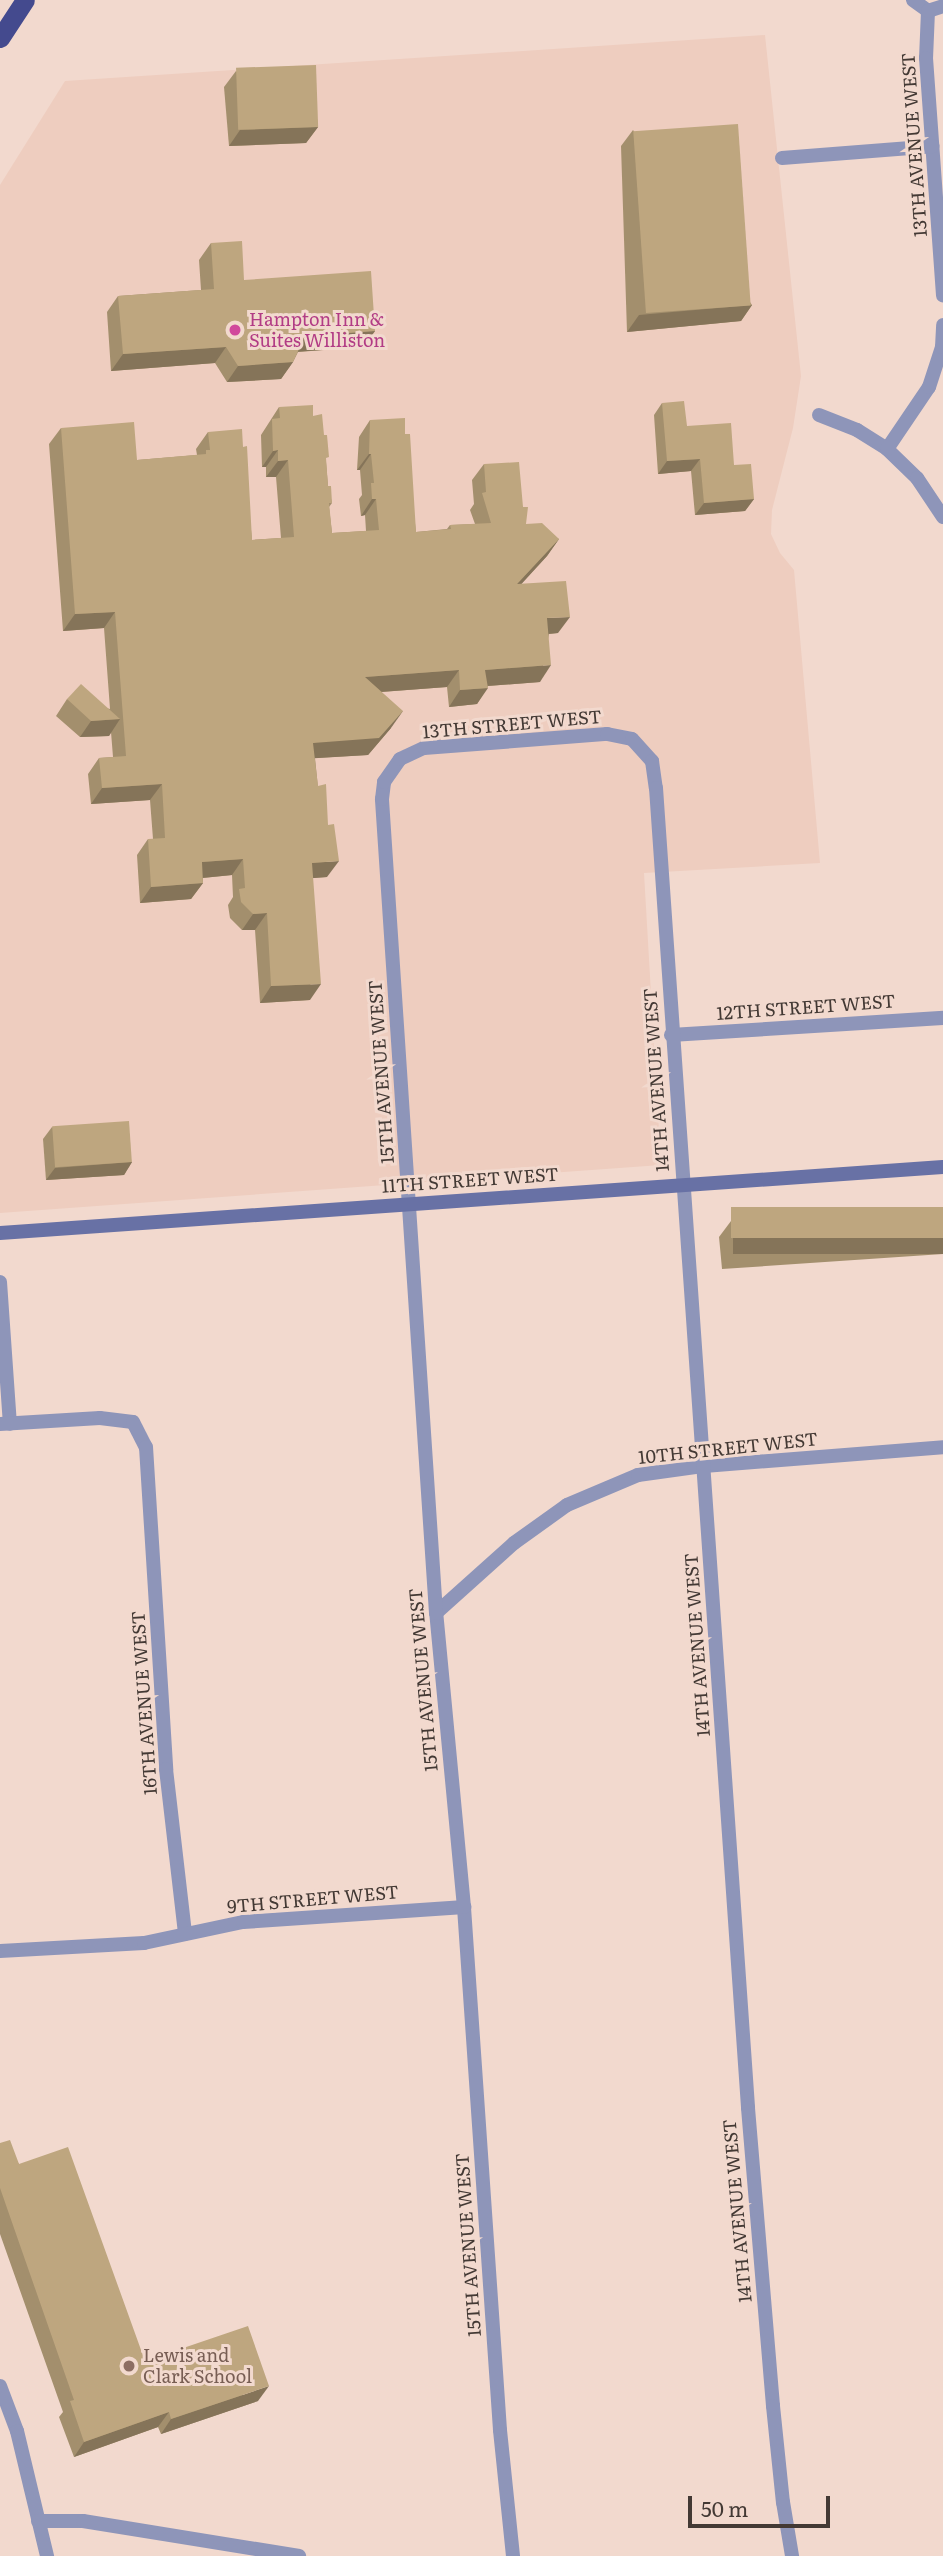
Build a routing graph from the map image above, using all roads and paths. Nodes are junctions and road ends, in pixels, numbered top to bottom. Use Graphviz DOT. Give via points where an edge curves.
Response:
graph roads {
  1 [pos="25,0"];
  2 [pos="913,0"];
  3 [pos="943,6"];
  4 [pos="928,11"];
  5 [pos="0,38"];
  6 [pos="933,146"];
  7 [pos="789,157"];
  8 [pos="943,295"];
  9 [pos="943,325"];
  10 [pos="819,415"];
  11 [pos="887,449"];
  12 [pos="943,517"];
  13 [pos="632,739"];
  14 [pos="382,799"];
  15 [pos="943,1018"];
  16 [pos="671,1035"];
  17 [pos="943,1167"];
  18 [pos="683,1184"];
  19 [pos="409,1204"];
  20 [pos="0,1233"];
  21 [pos="0,1282"];
  22 [pos="5,1424"];
  23 [pos="943,1447"];
  24 [pos="705,1466"];
  25 [pos="436,1613"];
  26 [pos="464,1907"];
  27 [pos="185,1934"];
  28 [pos="0,1951"];
  29 [pos="0,2386"];
  30 [pos="38,2521"];
  31 [pos="509,2555"];
  32 [pos="47,2556"];
  33 [pos="299,2556"];
  34 [pos="792,2556"];
  1 -- 5 [label="highway"];
  2 -- 4 [label="street"];
  3 -- 4 [label="street"];
  4 -- 6 [label="street, 13TH AVENUE WEST" via="926,58"];
  6 -- 7 [label="street"];
  6 -- 8 [label="street, 13TH AVENUE WEST"];
  9 -- 11 [label="street" via="942,347 929,387"];
  10 -- 11 [label="street" via="857,430"];
  11 -- 12 [label="street" via="917,478"];
  13 -- 14 [label="street, 13TH STREET WEST" via="607,734 424,748 400,759 384,782"];
  13 -- 16 [label="street, 14TH AVENUE WEST" via="652,761 656,788"];
  14 -- 19 [label="street, 15TH AVENUE WEST"];
  15 -- 16 [label="street, 12TH STREET WEST"];
  16 -- 18 [label="street, 14TH AVENUE WEST"];
  17 -- 18 [label="main road, 11TH STREET WEST"];
  18 -- 19 [label="main road, 11TH STREET WEST"];
  18 -- 24 [label="street, 14TH AVENUE WEST"];
  19 -- 20 [label="main road, 11TH STREET WEST"];
  19 -- 25 [label="street, 15TH AVENUE WEST"];
  21 -- 22 [label="street"];
  22 -- 27 [label="street, 16TH AVENUE WEST" via="100,1418 133,1422 146,1447 166,1769"];
  23 -- 24 [label="street, 10TH STREET WEST"];
  24 -- 25 [label="street, 10TH STREET WEST" via="638,1475 568,1505 514,1543"];
  24 -- 34 [label="street, 14TH AVENUE WEST" via="747,2108 773,2406"];
  25 -- 26 [label="street, 15TH AVENUE WEST"];
  26 -- 27 [label="street, 9TH STREET WEST" via="243,1922"];
  26 -- 31 [label="street, 15TH AVENUE WEST"];
  27 -- 28 [label="street, 9TH STREET WEST" via="144,1943"];
  29 -- 30 [label="street" via="17,2431"];
  30 -- 32 [label="street"];
  30 -- 33 [label="street" via="97,2523"];
}
